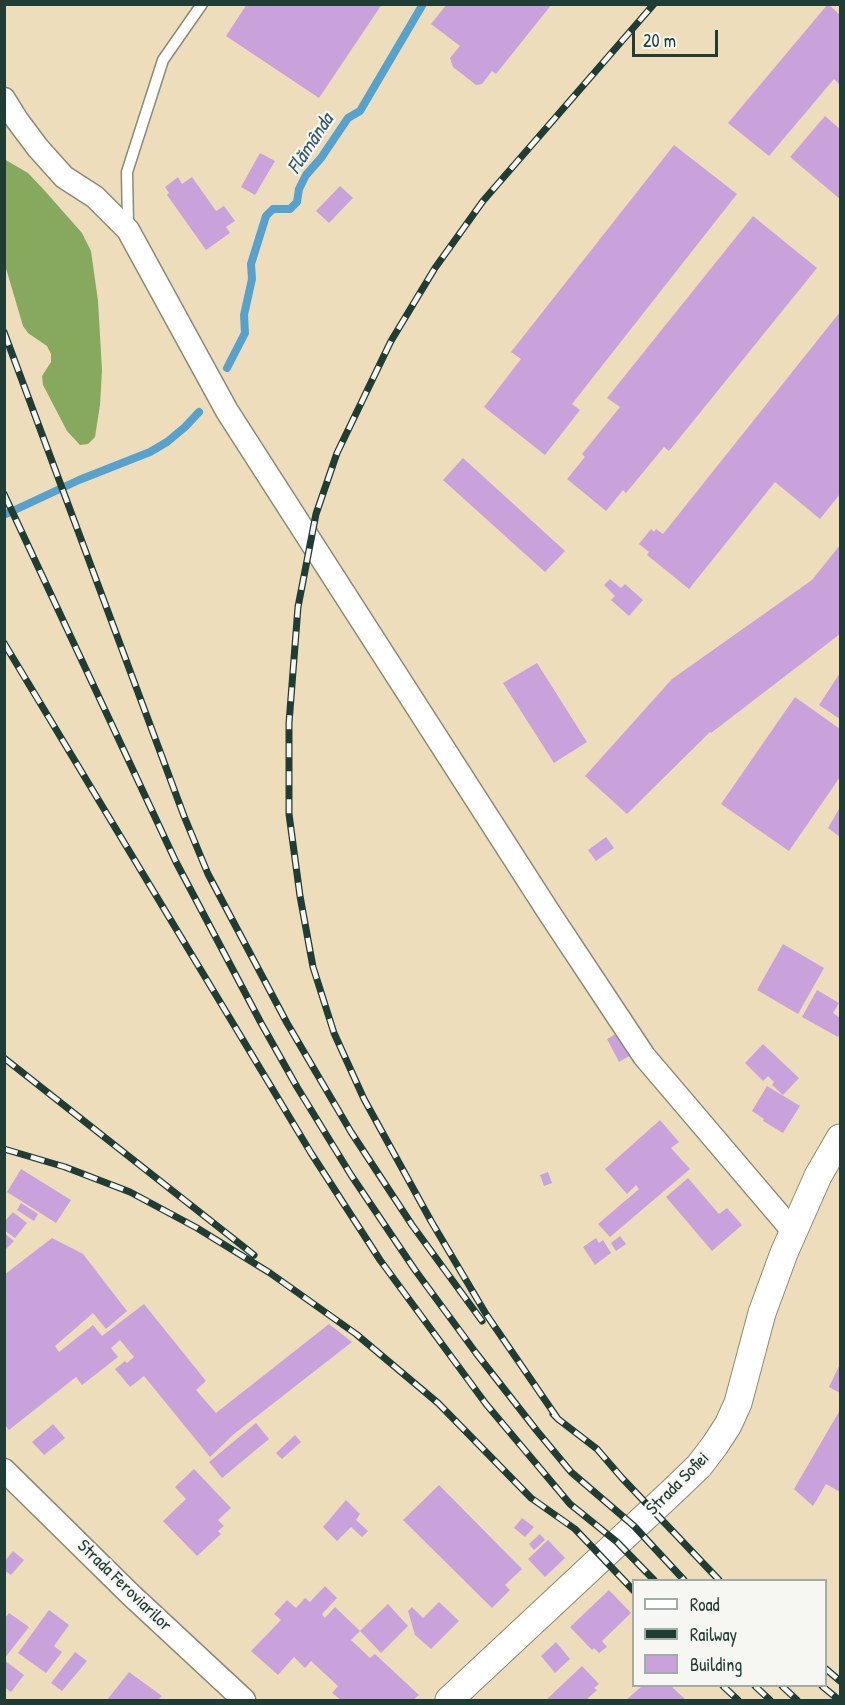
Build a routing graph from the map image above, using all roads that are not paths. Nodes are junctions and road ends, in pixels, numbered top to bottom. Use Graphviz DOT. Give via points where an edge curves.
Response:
graph roads {
  1 [pos="202,4"];
  2 [pos="4,99"];
  3 [pos="128,230"];
  4 [pos="840,1138"];
  5 [pos="794,1232"];
  6 [pos="4,1470"];
  7 [pos="244,1701"];
  8 [pos="448,1701"];
  1 -- 3 [label="lane" via="163,60 127,172"];
  2 -- 3 [label="street" via="64,177 95,197"];
  3 -- 5 [label="street" via="227,411 644,1056"];
  4 -- 5 [label="street, Strada Sofiei" via="818,1176"];
  5 -- 8 [label="street, Strada Sofiei" via="762,1313 738,1403 715,1445 674,1490"];
  6 -- 7 [label="street, Strada Feroviarilor"];
}
